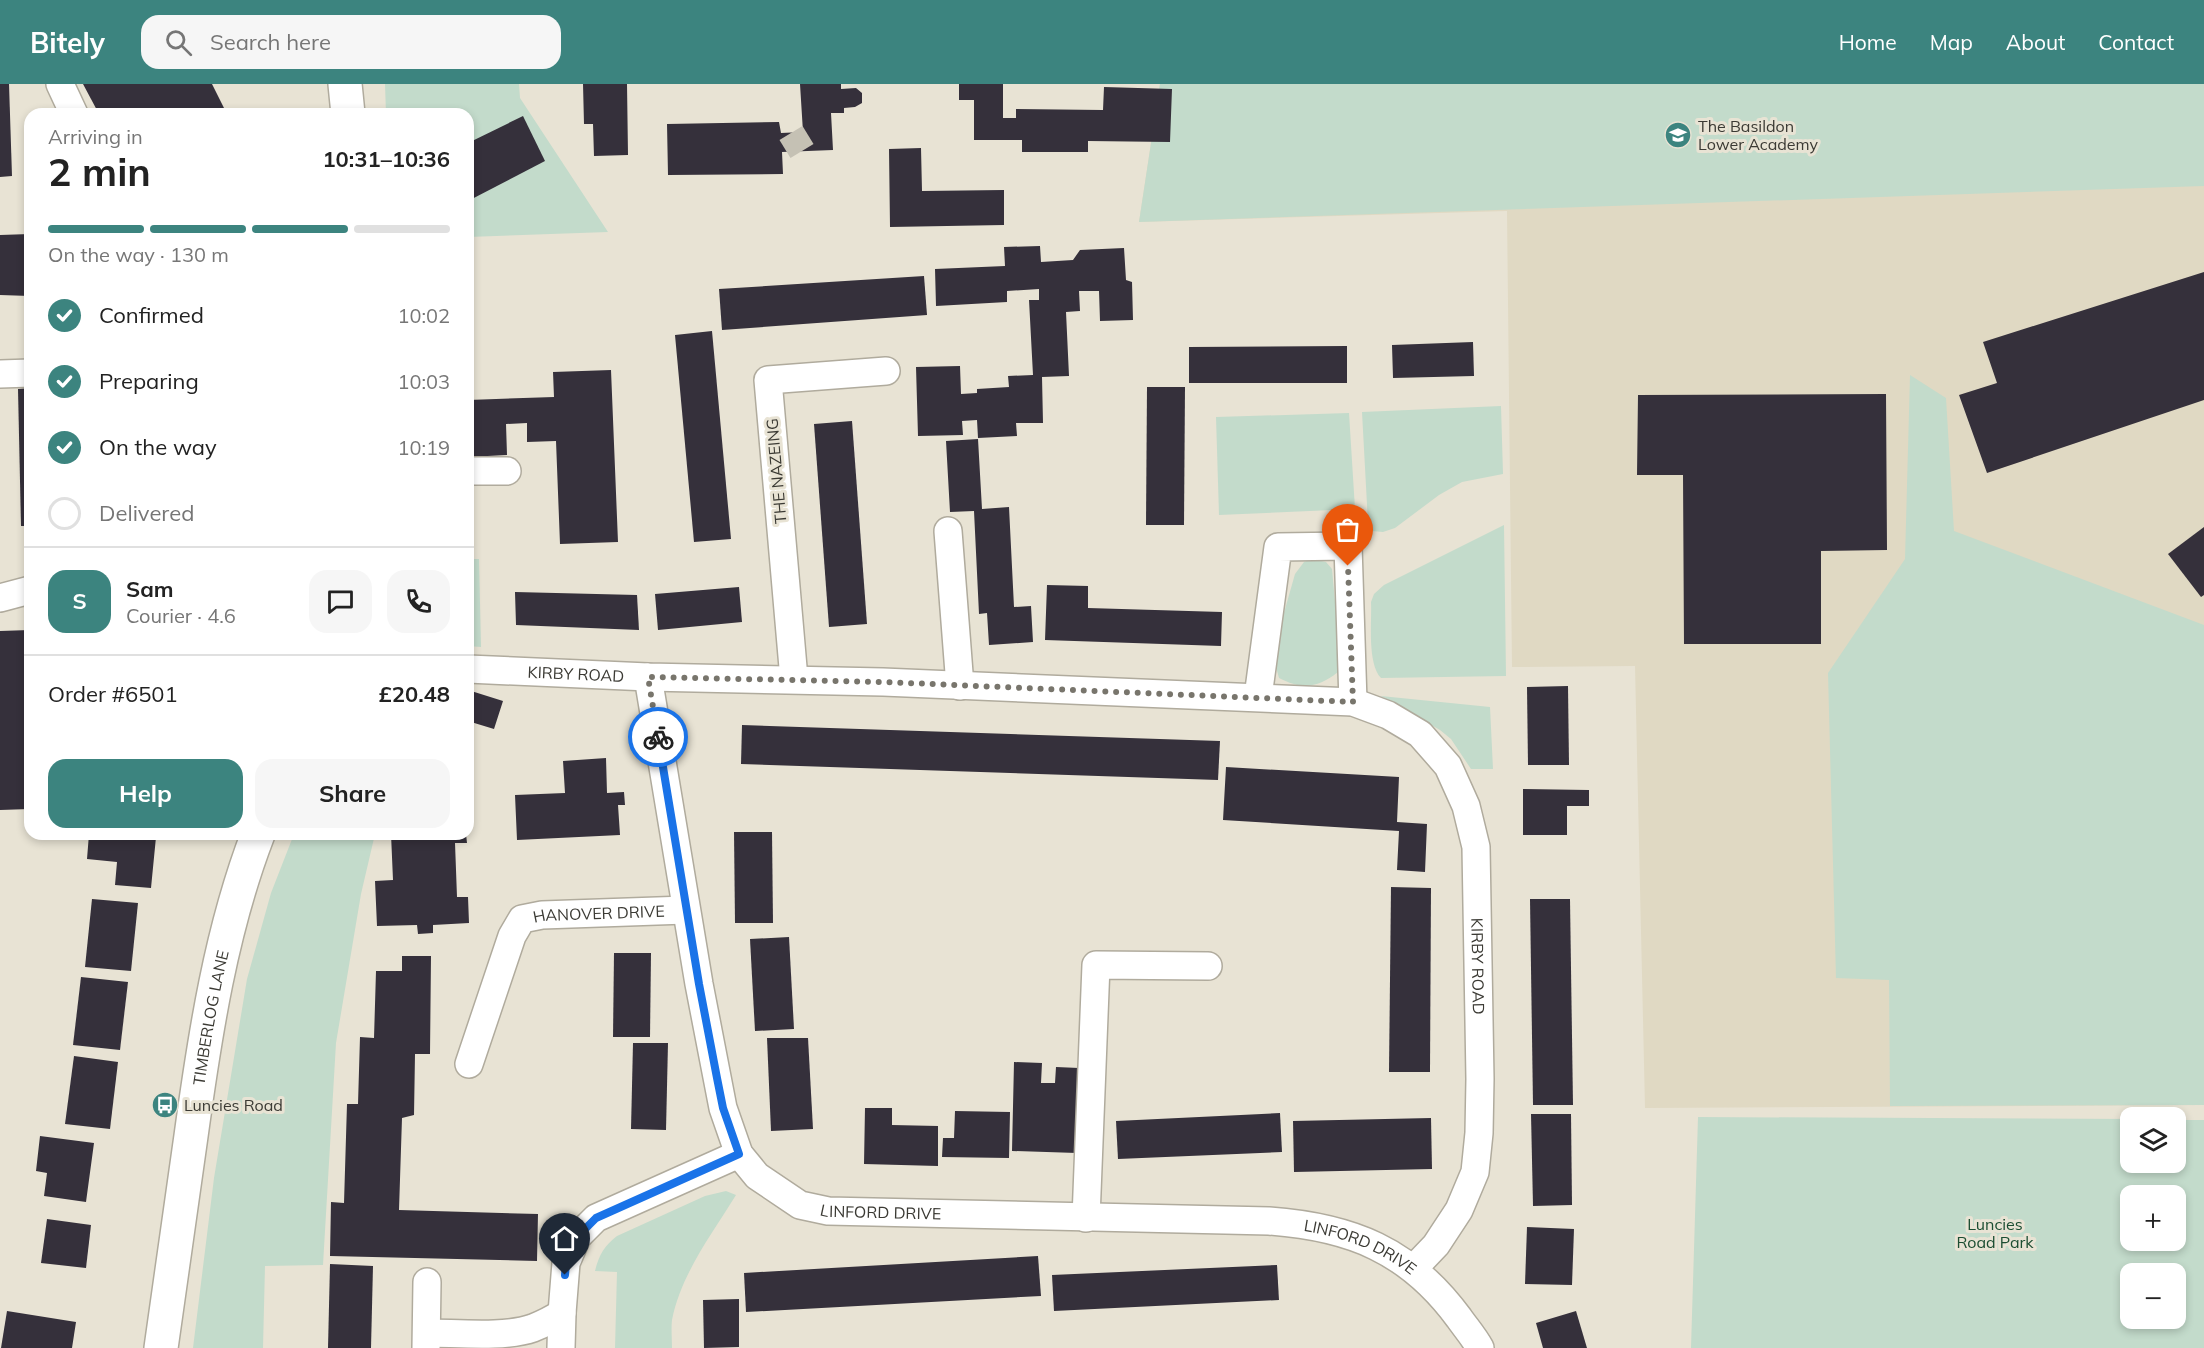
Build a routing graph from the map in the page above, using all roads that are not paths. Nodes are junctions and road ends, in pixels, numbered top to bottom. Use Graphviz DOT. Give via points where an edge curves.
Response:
graph roads {
  1 [pos="60,84"];
  2 [pos="345,84"];
  3 [pos="71,108"];
  4 [pos="347,108"];
  5 [pos="886,371"];
  6 [pos="24,373"];
  7 [pos="0,374"];
  8 [pos="474,471"];
  9 [pos="507,471"];
  10 [pos="948,531"];
  11 [pos="24,592"];
  12 [pos="0,598"];
  13 [pos="474,669"];
  14 [pos="648,677"];
  15 [pos="794,679"];
  16 [pos="960,686"];
  17 [pos="1258,697"];
  18 [pos="1353,702"];
  19 [pos="256,840"];
  20 [pos="686,910"];
  21 [pos="1208,966"];
  22 [pos="469,1064"];
  23 [pos="739,1154"];
  24 [pos="1086,1218"];
  25 [pos="1414,1269"];
  26 [pos="427,1282"];
  27 [pos="562,1313"];
  28 [pos="427,1340"];
  29 [pos="161,1348"];
  30 [pos="561,1348"];
  31 [pos="1480,1348"];
  1 -- 3 [label="street"];
  2 -- 4 [label="main road"];
  5 -- 15 [label="street, THE NAZEING" via="768,380"];
  6 -- 7 [label="street"];
  8 -- 9 [label="street"];
  10 -- 16 [label="street"];
  11 -- 12 [label="street"];
  13 -- 14 [label="street, KIRBY ROAD"];
  14 -- 15 [label="street, KIRBY ROAD"];
  14 -- 20 [label="street, LINFORD DRIVE"];
  15 -- 16 [label="street, KIRBY ROAD"];
  16 -- 17 [label="street, KIRBY ROAD"];
  17 -- 18 [label="street, KIRBY ROAD"];
  17 -- 18 [label="street" via="1278,547 1348,546"];
  18 -- 25 [label="street, KIRBY ROAD" via="1388,715 1420,734 1448,766 1466,806 1476,847 1480,1079 1474,1172 1459,1210"];
  19 -- 29 [label="main road, TIMBERLOG LANE" via="218,975"];
  20 -- 22 [label="street, HANOVER DRIVE" via="522,919 512,936"];
  20 -- 23 [label="street, LINFORD DRIVE" via="723,1108"];
  21 -- 24 [label="street" via="1096,965"];
  23 -- 24 [label="street, LINFORD DRIVE" via="756,1176 776,1191 800,1205 828,1211"];
  23 -- 27 [label="street" via="596,1218 577,1237 566,1263"];
  24 -- 25 [label="street, LINFORD DRIVE" via="1303,1224 1367,1241"];
  25 -- 31 [label="street, LINFORD DRIVE" via="1452,1308"];
  26 -- 28 [label="street"];
  27 -- 28 [label="street" via="532,1329 512,1333"];
  27 -- 30 [label="street"];
}
